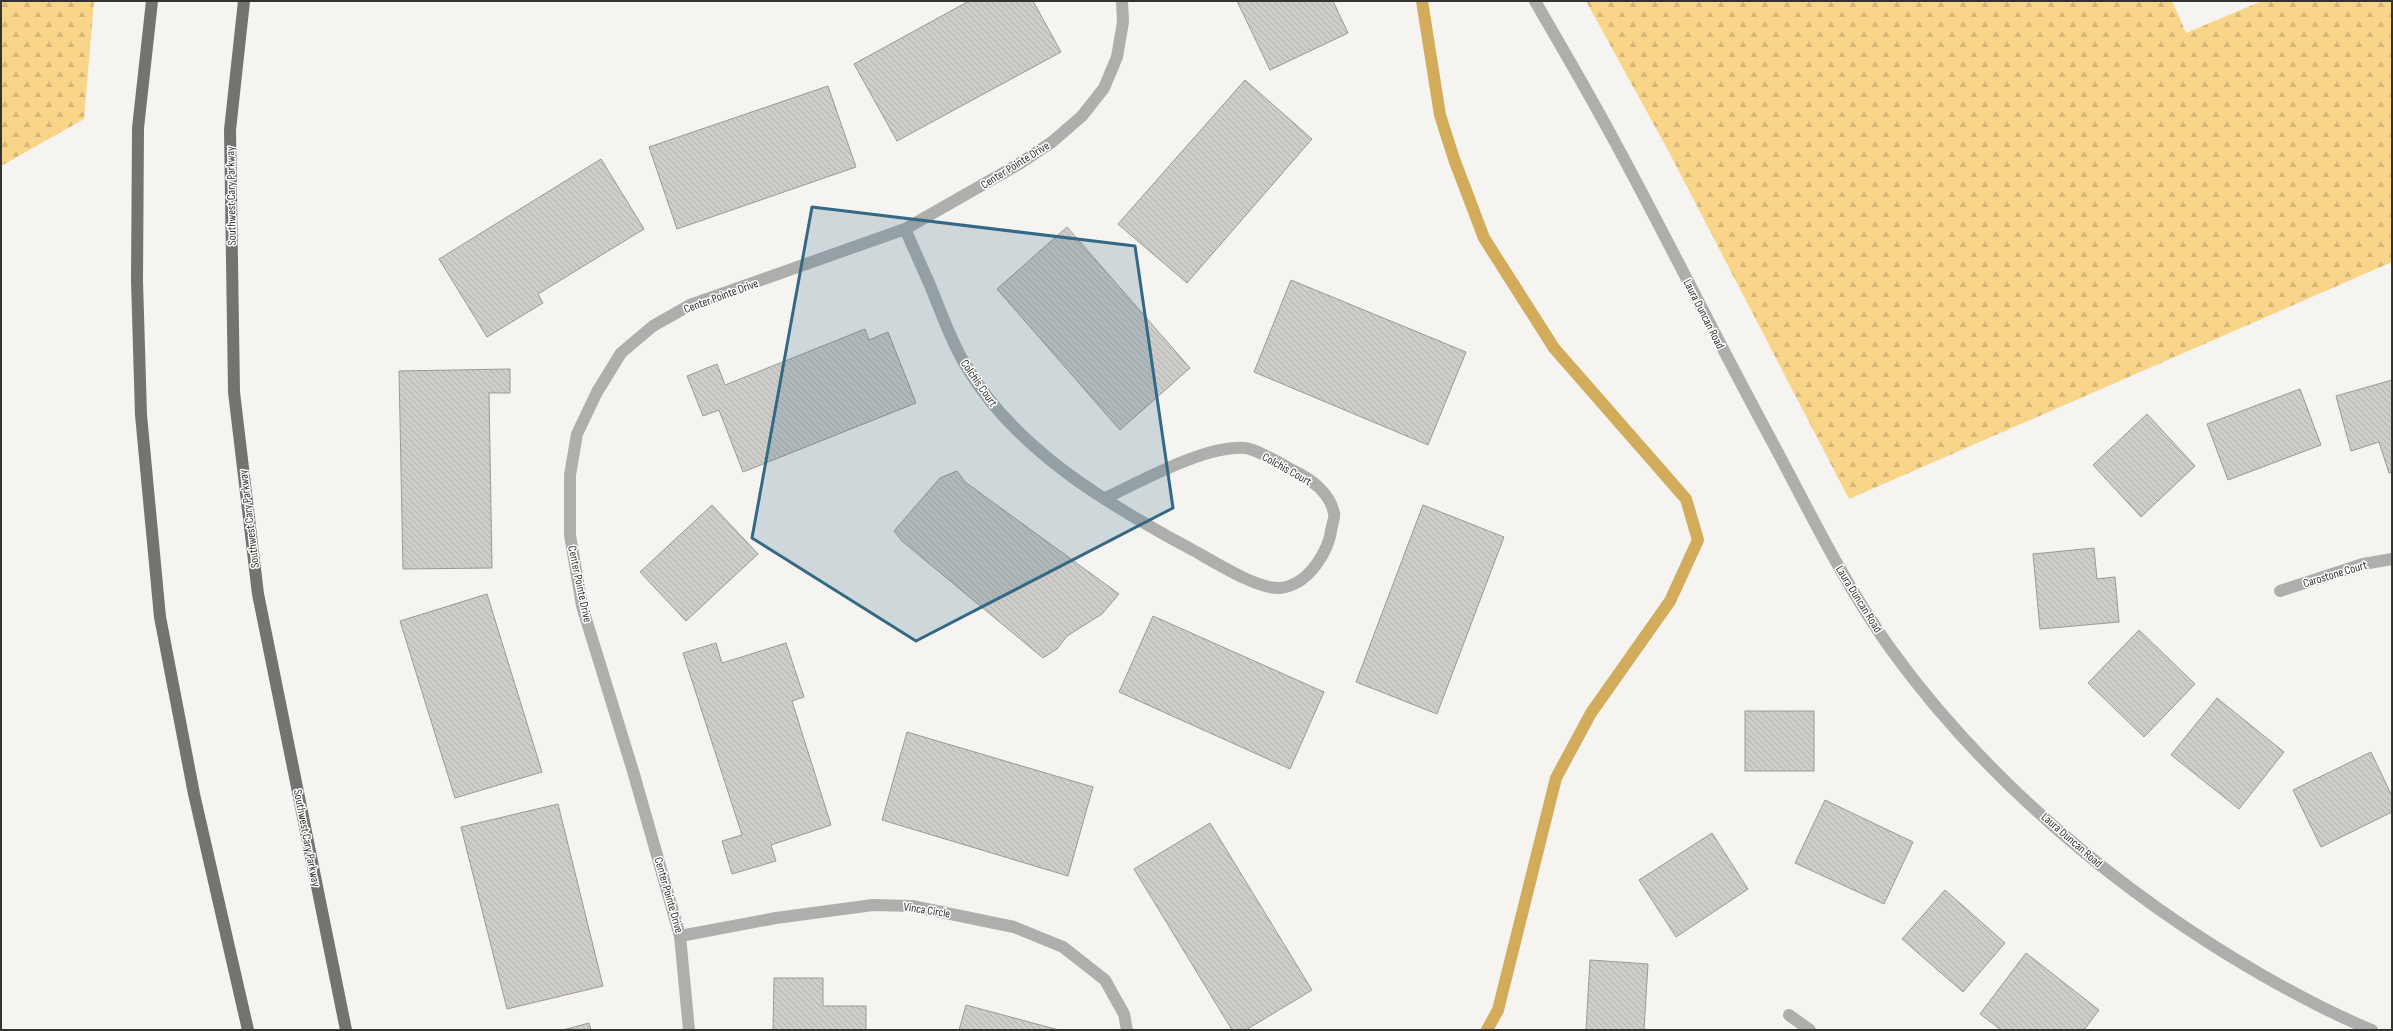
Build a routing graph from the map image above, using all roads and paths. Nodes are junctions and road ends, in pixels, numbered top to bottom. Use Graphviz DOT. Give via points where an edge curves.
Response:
graph roads {
  1 [pos="152,1"];
  2 [pos="244,1"];
  3 [pos="1122,1"];
  4 [pos="1535,1"];
  5 [pos="905,229"];
  6 [pos="1105,498"];
  7 [pos="2392,559"];
  8 [pos="2280,591"];
  9 [pos="680,936"];
  10 [pos="1789,1015"];
  11 [pos="248,1030"];
  12 [pos="346,1030"];
  13 [pos="689,1030"];
  14 [pos="1126,1030"];
  15 [pos="1810,1030"];
  16 [pos="2372,1030"];
  1 -- 11 [label="main road" via="138,128 137,281 141,415 160,617 194,794"];
  2 -- 12 [label="main road, Southwest Cary Parkway" via="230,130 234,392 258,594"];
  3 -- 5 [label="street, Center Pointe Drive" via="1123,22 1117,57 1104,88 1082,116 1052,142 1019,164"];
  4 -- 16 [label="street, Laura Duncan Road" via="1615,142 1729,363 1849,584 1889,647 1934,705 2000,774 2071,842 2154,907 2230,956 2293,992"];
  5 -- 6 [label="street, Colchis Court" via="948,333 966,367 992,404 1042,453"];
  5 -- 9 [label="street, Center Pointe Drive" via="690,305 653,326 622,354 597,392 577,434 570,476 570,534 582,606 633,770"];
  6 -- 6 [label="street, Colchis Court" via="1171,538 1251,581 1280,588 1300,581 1318,562 1330,541 1334,513 1323,492 1309,478 1247,448 1213,452 1194,458"];
  7 -- 8 [label="street, Carostone Court" via="2363,564"];
  9 -- 13 [label="street, Center Pointe Drive"];
  9 -- 14 [label="street, Vinca Circle" via="776,918 873,905 912,906 1014,926 1063,948 1105,980 1124,1014"];
  10 -- 15 [label="street"];
}
